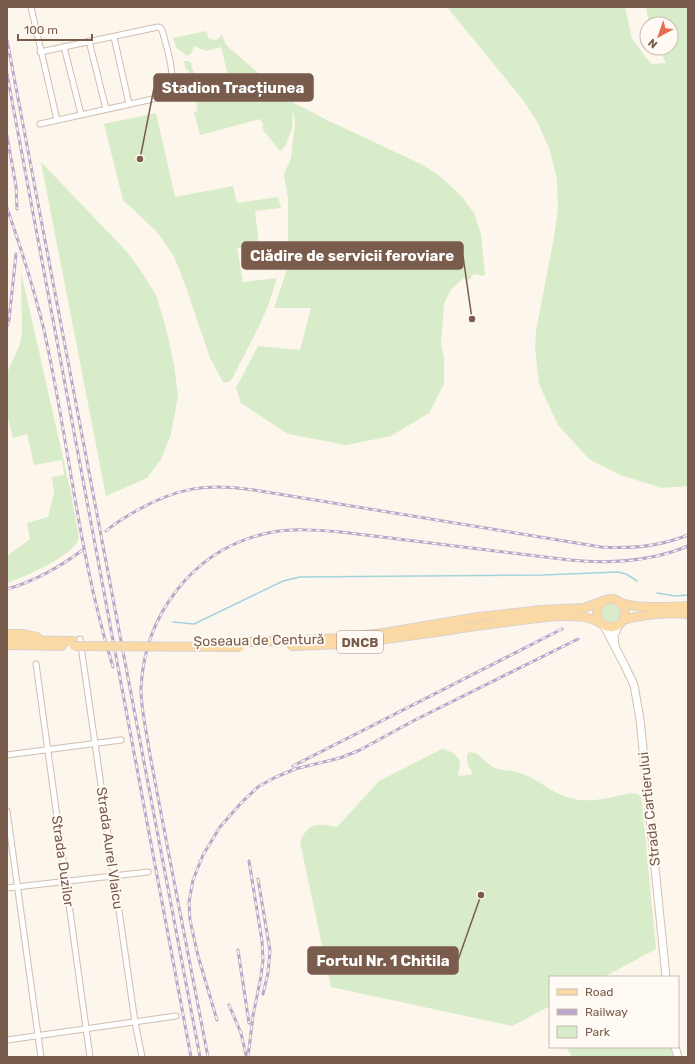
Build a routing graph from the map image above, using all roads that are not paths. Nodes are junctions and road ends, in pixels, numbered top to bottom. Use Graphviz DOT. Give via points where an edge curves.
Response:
graph roads {
  1 [pos="31,7"];
  2 [pos="114,36"];
  3 [pos="89,41"];
  4 [pos="64,47"];
  5 [pos="40,52"];
  6 [pos="129,104"];
  7 [pos="106,109"];
  8 [pos="81,114"];
  9 [pos="57,120"];
  10 [pos="40,124"];
  11 [pos="604,601"];
  12 [pos="621,604"];
  13 [pos="688,606"];
  14 [pos="688,614"];
  15 [pos="621,622"];
  16 [pos="602,624"];
  17 [pos="7,634"];
  18 [pos="7,640"];
  19 [pos="76,642"];
  20 [pos="53,643"];
  21 [pos="240,644"];
  22 [pos="7,645"];
  23 [pos="615,646"];
  24 [pos="7,650"];
  25 [pos="36,664"];
  26 [pos="121,740"];
  27 [pos="96,744"];
  28 [pos="48,749"];
  29 [pos="7,755"];
  30 [pos="7,811"];
  31 [pos="148,872"];
  32 [pos="114,875"];
  33 [pos="66,880"];
  34 [pos="18,886"];
  35 [pos="7,888"];
  36 [pos="666,976"];
  37 [pos="176,1016"];
  38 [pos="135,1022"];
  39 [pos="86,1029"];
  40 [pos="38,1036"];
  41 [pos="7,1040"];
  42 [pos="41,1057"];
  43 [pos="90,1057"];
  44 [pos="142,1057"];
  1 -- 5 [label="street"];
  2 -- 3 [label="street"];
  2 -- 6 [label="street"];
  2 -- 6 [label="street" via="161,28 172,72 170,89 162,97"];
  3 -- 4 [label="street"];
  3 -- 7 [label="street"];
  4 -- 5 [label="street"];
  4 -- 8 [label="street"];
  5 -- 9 [label="street"];
  6 -- 7 [label="street"];
  7 -- 8 [label="street"];
  8 -- 9 [label="street"];
  9 -- 10 [label="street"];
  11 -- 12 [label="main road, Șoseaua de Centură / DNCB" via="611,599"];
  11 -- 16 [label="main road" via="597,612"];
  11 -- 21 [label="main road, Șoseaua de Centură / DNCB" via="584,608 541,610 384,633"];
  12 -- 13 [label="main road, Șoseaua de Centură / DNCB" via="638,607"];
  12 -- 15 [label="main road" via="625,613"];
  14 -- 15 [label="main road, Șoseaua de Centură / DNCB" via="642,616"];
  15 -- 16 [label="main road, Șoseaua de Centură / DNCB" via="609,627"];
  15 -- 23 [label="street" via="614,636"];
  16 -- 21 [label="main road, Șoseaua de Centură / DNCB" via="584,616 558,616 340,644"];
  16 -- 23 [label="street, Strada Cartierului"];
  17 -- 20 [label="main road" via="24,634"];
  18 -- 20 [label="main road, Șoseaua de Centură / DNCB"];
  19 -- 20 [label="main road, Șoseaua de Centură / DNCB"];
  19 -- 21 [label="main road, Șoseaua de Centură / DNCB"];
  19 -- 27 [label="street, Strada Aurel Vlaicu"];
  20 -- 22 [label="main road, Șoseaua de Centură / DNCB"];
  20 -- 24 [label="main road" via="32,650"];
  23 -- 36 [label="street, Strada Cartierului" via="634,685 640,719"];
  25 -- 28 [label="street, Strada Duzilor"];
  26 -- 27 [label="street"];
  27 -- 28 [label="street"];
  27 -- 32 [label="street, Strada Aurel Vlaicu"];
  28 -- 29 [label="street"];
  28 -- 33 [label="street, Strada Duzilor"];
  30 -- 34 [label="street"];
  31 -- 32 [label="street"];
  32 -- 33 [label="street"];
  32 -- 38 [label="street, Strada Aurel Vlaicu"];
  33 -- 34 [label="street"];
  33 -- 39 [label="street, Strada Duzilor"];
  34 -- 35 [label="street"];
  34 -- 40 [label="street"];
  37 -- 38 [label="street"];
  38 -- 39 [label="street"];
  38 -- 44 [label="street, Strada Aurel Vlaicu"];
  39 -- 40 [label="street"];
  39 -- 43 [label="street, Strada Duzilor"];
  40 -- 41 [label="street"];
  40 -- 42 [label="street"];
}
